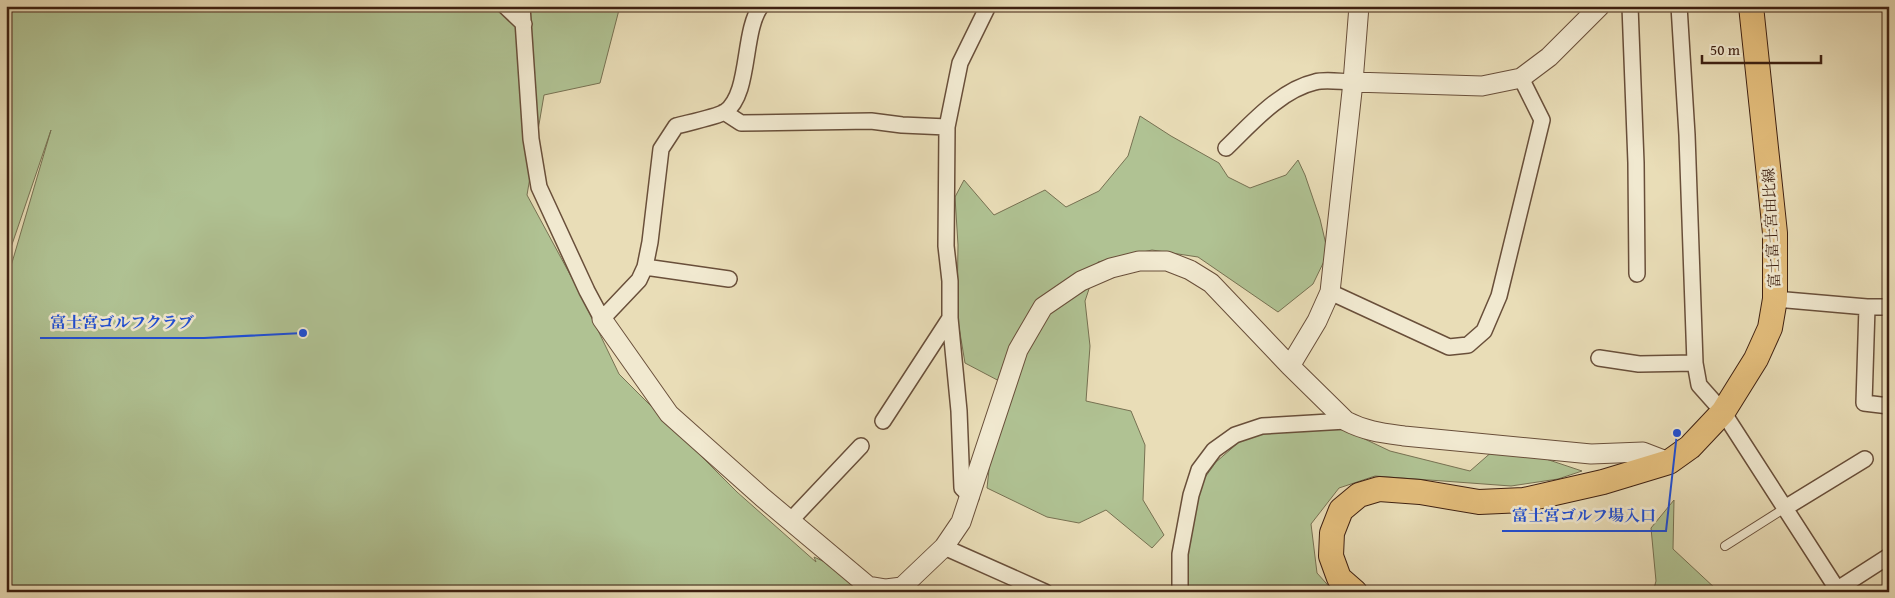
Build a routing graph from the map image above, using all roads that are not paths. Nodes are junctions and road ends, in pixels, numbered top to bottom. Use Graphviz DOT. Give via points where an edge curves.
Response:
graph roads {
  1 [pos="505,6"];
  2 [pos="522,6"];
  3 [pos="761,6"];
  4 [pos="988,6"];
  5 [pos="1359,6"];
  6 [pos="1600,6"];
  7 [pos="1630,6"];
  8 [pos="1679,6"];
  9 [pos="1751,6"];
  10 [pos="524,24"];
  11 [pos="1521,78"];
  12 [pos="1353,82"];
  13 [pos="724,112"];
  14 [pos="948,127"];
  15 [pos="1226,148"];
  16 [pos="645,267"];
  17 [pos="1637,274"];
  18 [pos="729,278"];
  19 [pos="1330,292"];
  20 [pos="1775,299"];
  21 [pos="1867,307"];
  22 [pos="1889,307"];
  23 [pos="950,318"];
  24 [pos="602,319"];
  25 [pos="1599,358"];
  26 [pos="1695,363"];
  27 [pos="1290,366"];
  28 [pos="1889,406"];
  29 [pos="1724,412"];
  30 [pos="883,420"];
  31 [pos="1346,420"];
  32 [pos="861,446"];
  33 [pos="1865,459"];
  34 [pos="1669,462"];
  35 [pos="971,497"];
  36 [pos="1785,508"];
  37 [pos="791,520"];
  38 [pos="1725,546"];
  39 [pos="944,547"];
  40 [pos="1889,556"];
  41 [pos="1836,591"];
  42 [pos="1045,592"];
  43 [pos="1180,592"];
  44 [pos="1355,592"];
  1 -- 10 [label="street"];
  2 -- 10 [label="street"];
  3 -- 13 [label="street" via="753,23 740,89"];
  4 -- 14 [label="street" via="960,63"];
  5 -- 12 [label="street"];
  6 -- 11 [label="street" via="1549,57"];
  7 -- 17 [label="street"];
  8 -- 26 [label="street"];
  9 -- 20 [label="main road, 富士富士宮由比線" via="1775,233"];
  10 -- 24 [label="street" via="531,139 539,187"];
  11 -- 12 [label="street" via="1482,86"];
  11 -- 19 [label="street" via="1542,120 1499,296 1484,331 1468,346 1449,347"];
  12 -- 15 [label="street" via="1315,82 1293,92 1271,105"];
  12 -- 19 [label="street"];
  13 -- 14 [label="street" via="741,123 871,121"];
  13 -- 16 [label="street" via="676,126 661,149"];
  14 -- 23 [label="street" via="946,246"];
  16 -- 18 [label="street"];
  16 -- 24 [label="street" via="638,280"];
  19 -- 27 [label="street"];
  20 -- 21 [label="street"];
  20 -- 29 [label="main road, 富士富士宮由比線" via="1770,328"];
  21 -- 22 [label="street"];
  21 -- 28 [label="street" via="1864,403"];
  23 -- 30 [label="street"];
  23 -- 35 [label="street" via="962,488"];
  24 -- 37 [label="street" via="669,414"];
  25 -- 26 [label="street" via="1638,364"];
  26 -- 29 [label="street" via="1699,385"];
  27 -- 31 [label="street"];
  27 -- 35 [label="street" via="1211,283 1190,270 1167,261 1139,260 1081,280 1043,307 1018,350"];
  29 -- 34 [label="main road, 富士富士宮由比線" via="1690,447"];
  29 -- 36 [label="street"];
  31 -- 34 [label="street" via="1374,432 1404,436 1591,454 1643,452"];
  31 -- 43 [label="street" via="1262,426 1235,436 1214,450 1199,470 1191,495 1180,554"];
  32 -- 37 [label="street"];
  33 -- 36 [label="street"];
  34 -- 44 [label="main road, 富士富士宮由比線" via="1603,482 1524,500 1479,502 1379,489 1359,494 1342,510 1332,533 1331,556 1339,578"];
  35 -- 39 [label="street" via="961,522"];
  36 -- 38 [label="lane"];
  36 -- 41 [label="street"];
  37 -- 39 [label="street" via="868,586 886,590 902,587"];
  39 -- 42 [label="street"];
  40 -- 41 [label="street"];
}
